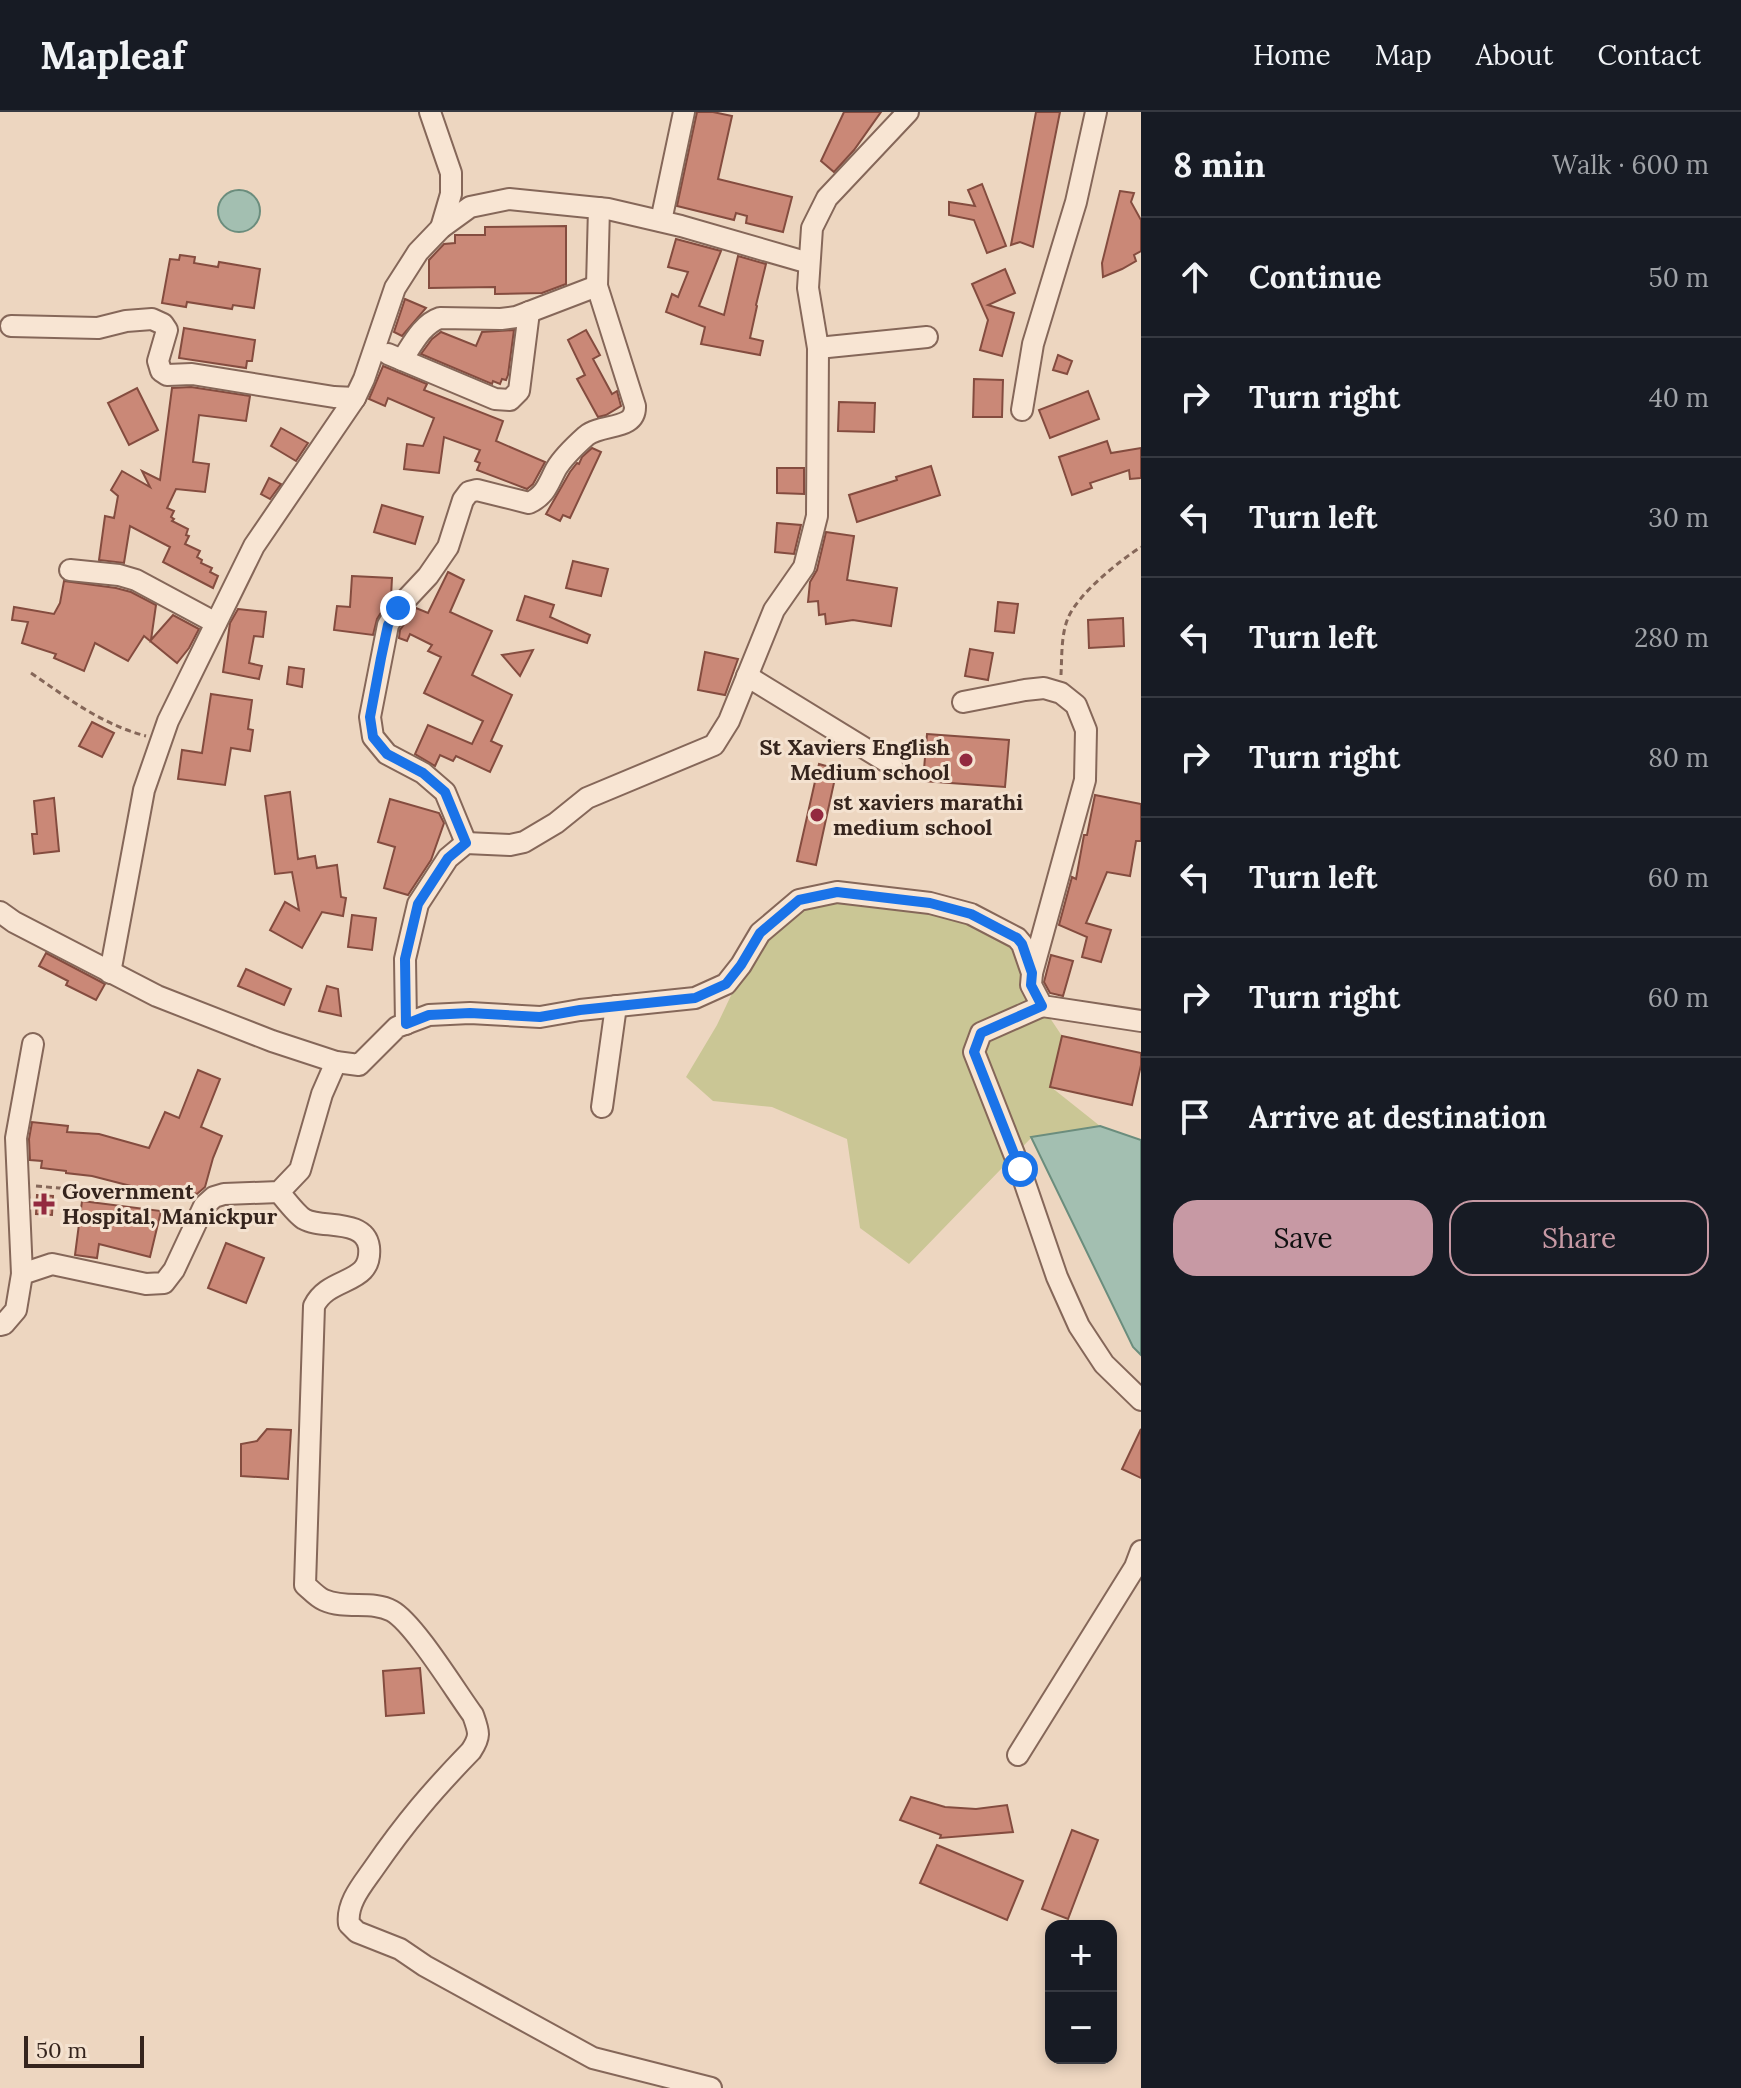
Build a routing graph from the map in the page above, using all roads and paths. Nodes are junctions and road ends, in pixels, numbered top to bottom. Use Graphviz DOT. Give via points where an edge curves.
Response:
graph roads {
  1 [pos="430,112"];
  2 [pos="684,112"];
  3 [pos="908,112"];
  4 [pos="1096,112"];
  5 [pos="599,208"];
  6 [pos="661,221"];
  7 [pos="441,228"];
  8 [pos="809,263"];
  9 [pos="597,286"];
  10 [pos="529,312"];
  11 [pos="11,326"];
  12 [pos="927,337"];
  13 [pos="818,348"];
  14 [pos="387,354"];
  15 [pos="355,398"];
  16 [pos="1022,410"];
  17 [pos="1141,547"];
  18 [pos="70,570"];
  19 [pos="216,623"];
  20 [pos="31,673"];
  21 [pos="747,676"];
  22 [pos="1061,693"];
  23 [pos="963,702"];
  24 [pos="162,740"];
  25 [pos="892,765"];
  26 [pos="466,843"];
  27 [pos="0,912"];
  28 [pos="110,973"];
  29 [pos="1032,973"];
  30 [pos="616,1006"];
  31 [pos="1042,1006"];
  32 [pos="1141,1021"];
  33 [pos="406,1024"];
  34 [pos="33,1044"];
  35 [pos="336,1062"];
  36 [pos="602,1107"];
  37 [pos="19,1184"];
  38 [pos="279,1192"];
  39 [pos="116,1193"];
  40 [pos="22,1274"];
  41 [pos="0,1325"];
  42 [pos="1141,1400"];
  43 [pos="1141,1551"];
  44 [pos="1018,1755"];
  45 [pos="711,2088"];
  1 -- 7 [label="street" via="451,173"];
  2 -- 6 [label="street"];
  3 -- 8 [label="street" via="827,198 812,228"];
  4 -- 16 [label="street" via="1076,202 1033,344"];
  5 -- 6 [label="street"];
  5 -- 7 [label="street" via="509,199 470,207"];
  5 -- 9 [label="street"];
  6 -- 8 [label="street"];
  7 -- 14 [label="street" via="395,288"];
  8 -- 13 [label="street"];
  9 -- 10 [label="street"];
  9 -- 26 [label="street" via="634,417 589,433 556,469 547,490 529,503 469,492 448,547 388,625 370,717 373,737 387,754 445,792"];
  10 -- 14 [label="street" via="501,319 433,320"];
  10 -- 14 [label="street" via="519,391 510,400 495,399"];
  11 -- 15 [label="street" via="98,328 152,319 167,330 158,361 167,375 192,374"];
  12 -- 13 [label="street"];
  13 -- 21 [label="street" via="817,516 804,567 774,610"];
  14 -- 15 [label="street"];
  15 -- 19 [label="street" via="254,546"];
  17 -- 22 [label="path" via="1090,589 1069,616"];
  18 -- 19 [label="street" via="136,580"];
  19 -- 24 [label="street"];
  20 -- 24 [label="path" via="87,712"];
  21 -- 25 [label="street"];
  21 -- 26 [label="street" via="714,745 587,798 524,842"];
  22 -- 23 [label="street" via="1044,688"];
  22 -- 29 [label="street" via="1076,705 1086,730 1085,780"];
  24 -- 28 [label="street" via="144,790"];
  26 -- 33 [label="street" via="448,858 418,904 405,959"];
  27 -- 28 [label="street"];
  28 -- 35 [label="street" via="157,996"];
  29 -- 30 [label="street" via="1017,938 971,914 930,903 837,892 799,900 760,933 726,984 695,998"];
  29 -- 31 [label="street" via="1031,985"];
  30 -- 33 [label="street" via="540,1017 429,1015"];
  30 -- 36 [label="street"];
  31 -- 32 [label="street"];
  31 -- 42 [label="street" via="981,1033 974,1052 1079,1326 1104,1364"];
  33 -- 35 [label="street" via="359,1065"];
  34 -- 37 [label="street" via="16,1138"];
  35 -- 38 [label="street" via="300,1170"];
  37 -- 39 [label="path"];
  37 -- 40 [label="street"];
  38 -- 40 [label="street" via="214,1197 204,1206 164,1283 52,1264"];
  38 -- 45 [label="street" via="305,1219 362,1235 370,1259 349,1280 324,1291 314,1306 305,1585 333,1603 393,1611 409,1625 473,1715 479,1732 471,1751 416,1810 362,1885 350,1907 349,1924 593,2058"];
  40 -- 41 [label="street" via="16,1310"];
  43 -- 44 [label="street"];
}
